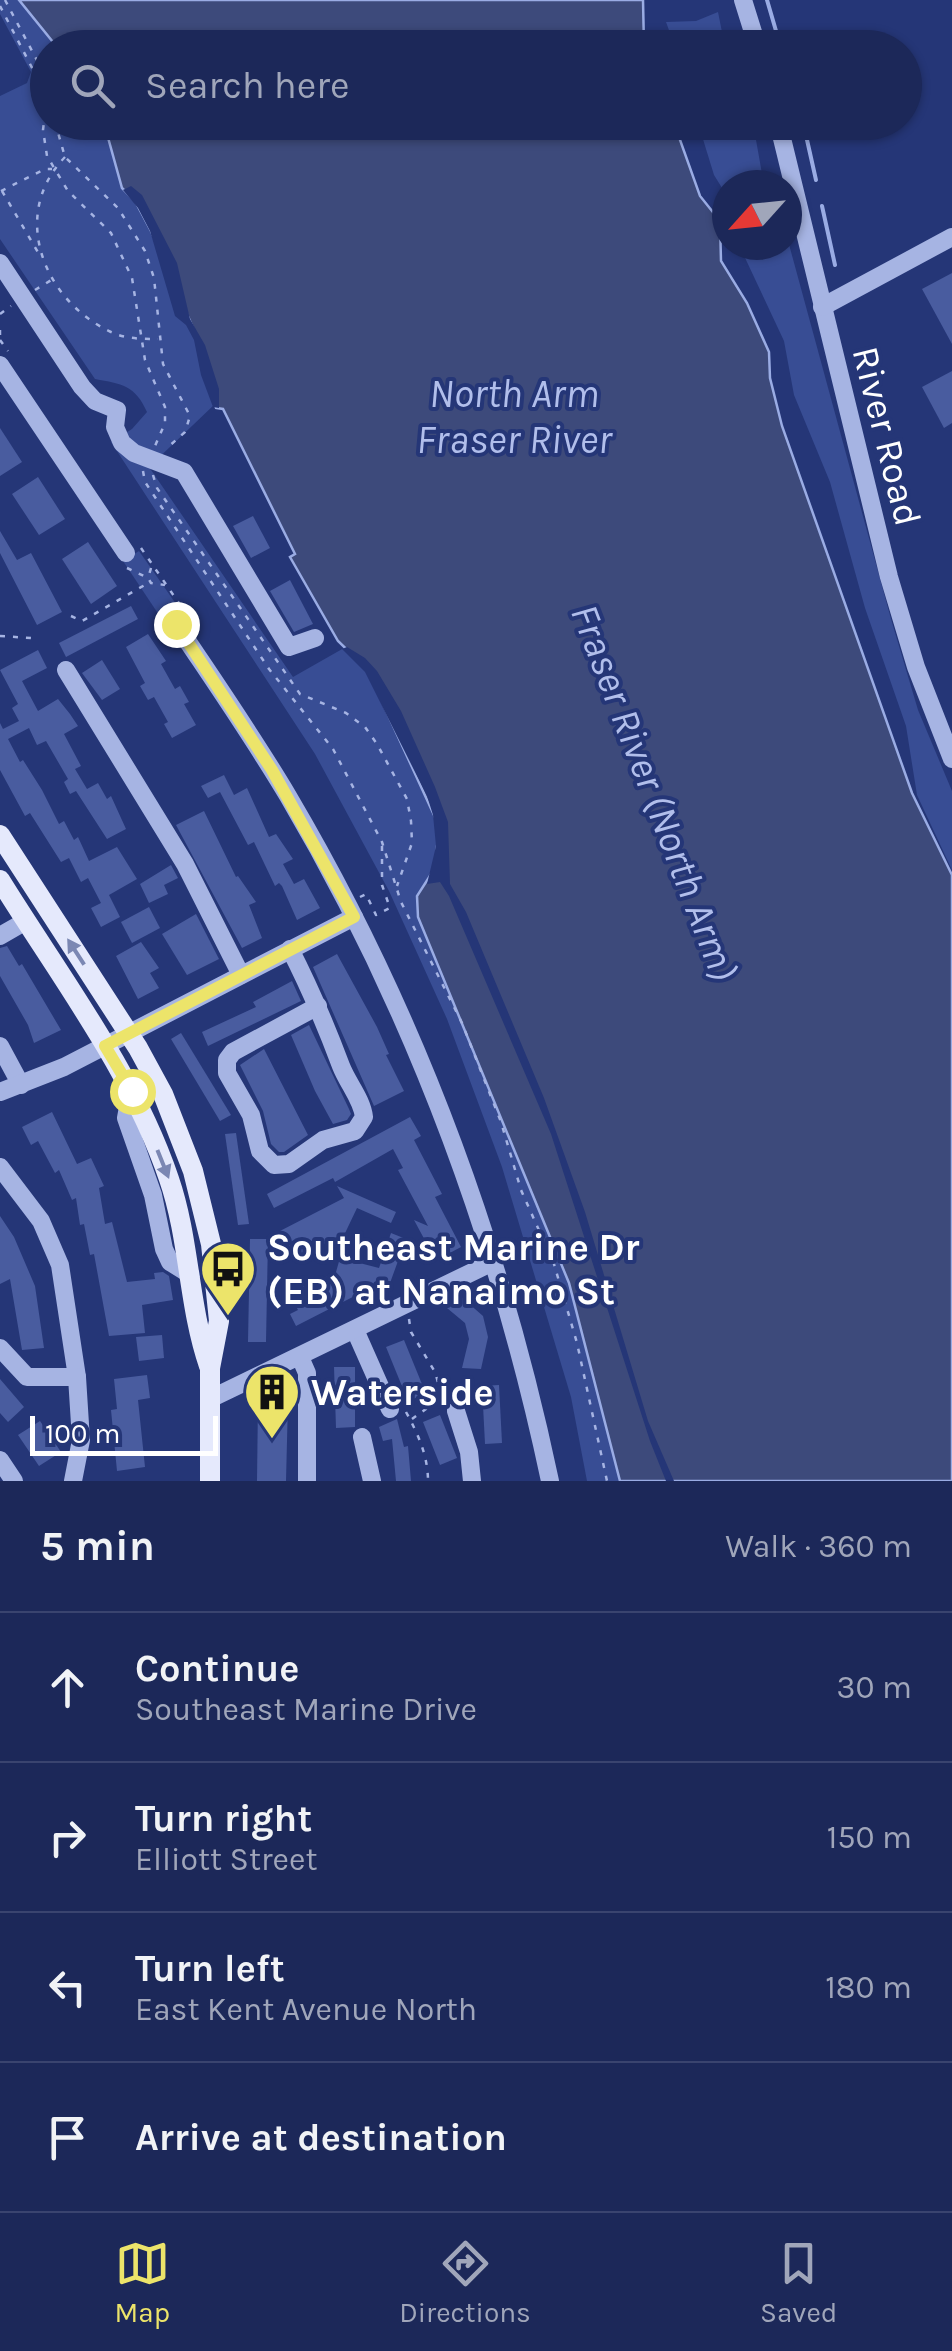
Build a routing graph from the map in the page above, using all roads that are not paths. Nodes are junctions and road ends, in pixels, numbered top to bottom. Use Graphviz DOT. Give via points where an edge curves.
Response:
graph roads {
  1 [pos="743,0"];
  2 [pos="752,30"];
  3 [pos="782,140"];
  4 [pos="952,237"];
  5 [pos="0,263"];
  6 [pos="822,307"];
  7 [pos="0,365"];
  8 [pos="131,547"];
  9 [pos="183,622"];
  10 [pos="315,638"];
  11 [pos="66,670"];
  12 [pos="952,759"];
  13 [pos="0,835"];
  14 [pos="0,880"];
  15 [pos="354,917"];
  16 [pos="26,922"];
  17 [pos="0,936"];
  18 [pos="290,949"];
  19 [pos="241,976"];
  20 [pos="318,1006"];
  21 [pos="129,1033"];
  22 [pos="0,1046"];
  23 [pos="105,1046"];
  24 [pos="21,1086"];
  25 [pos="0,1092"];
  26 [pos="0,1166"];
  27 [pos="494,1261"];
  28 [pos="355,1330"];
  29 [pos="0,1348"];
  30 [pos="300,1357"];
  31 [pos="210,1368"];
  32 [pos="77,1377"];
  33 [pos="210,1399"];
  34 [pos="390,1409"];
  35 [pos="456,1411"];
  36 [pos="362,1437"];
  37 [pos="0,1460"];
  38 [pos="14,1481"];
  39 [pos="73,1481"];
  40 [pos="210,1481"];
  41 [pos="307,1481"];
  42 [pos="372,1481"];
  43 [pos="472,1481"];
  44 [pos="550,1481"];
  1 -- 2 [label="street"];
  3 -- 6 [label="street, River Road"];
  4 -- 6 [label="street"];
  5 -- 10 [label="street" via="82,388 117,410 122,443 184,472 289,647"];
  6 -- 12 [label="street, River Road" via="889,576"];
  7 -- 8 [label="street"];
  9 -- 15 [label="street"];
  11 -- 19 [label="street" via="185,864"];
  21 -- 13 [label="main road, one-way"];
  14 -- 16 [label="main road"];
  15 -- 18 [label="street"];
  15 -- 27 [label="street" via="452,1138"];
  16 -- 17 [label="street"];
  16 -- 23 [label="main road"];
  18 -- 19 [label="street"];
  18 -- 20 [label="street"];
  19 -- 21 [label="street"];
  20 -- 20 [label="street" via="362,1107 362,1123 290,1164 274,1166 260,1152 227,1060"];
  21 -- 23 [label="street"];
  21 -- 31 [label="main road" via="179,1131 204,1207 219,1321"];
  22 -- 24 [label="street"];
  23 -- 24 [label="street"];
  23 -- 31 [label="main road, one-way" via="170,1181"];
  24 -- 25 [label="street"];
  26 -- 32 [label="street" via="41,1220 60,1265"];
  27 -- 28 [label="street"];
  27 -- 44 [label="street"];
  28 -- 30 [label="street"];
  28 -- 34 [label="street"];
  29 -- 32 [label="street" via="28,1378"];
  30 -- 33 [label="street"];
  30 -- 41 [label="street" via="307,1373"];
  31 -- 33 [label="main road"];
  32 -- 39 [label="street" via="81,1440"];
  33 -- 40 [label="main road"];
  35 -- 43 [label="street"];
  36 -- 42 [label="street"];
  37 -- 38 [label="street"];
}
